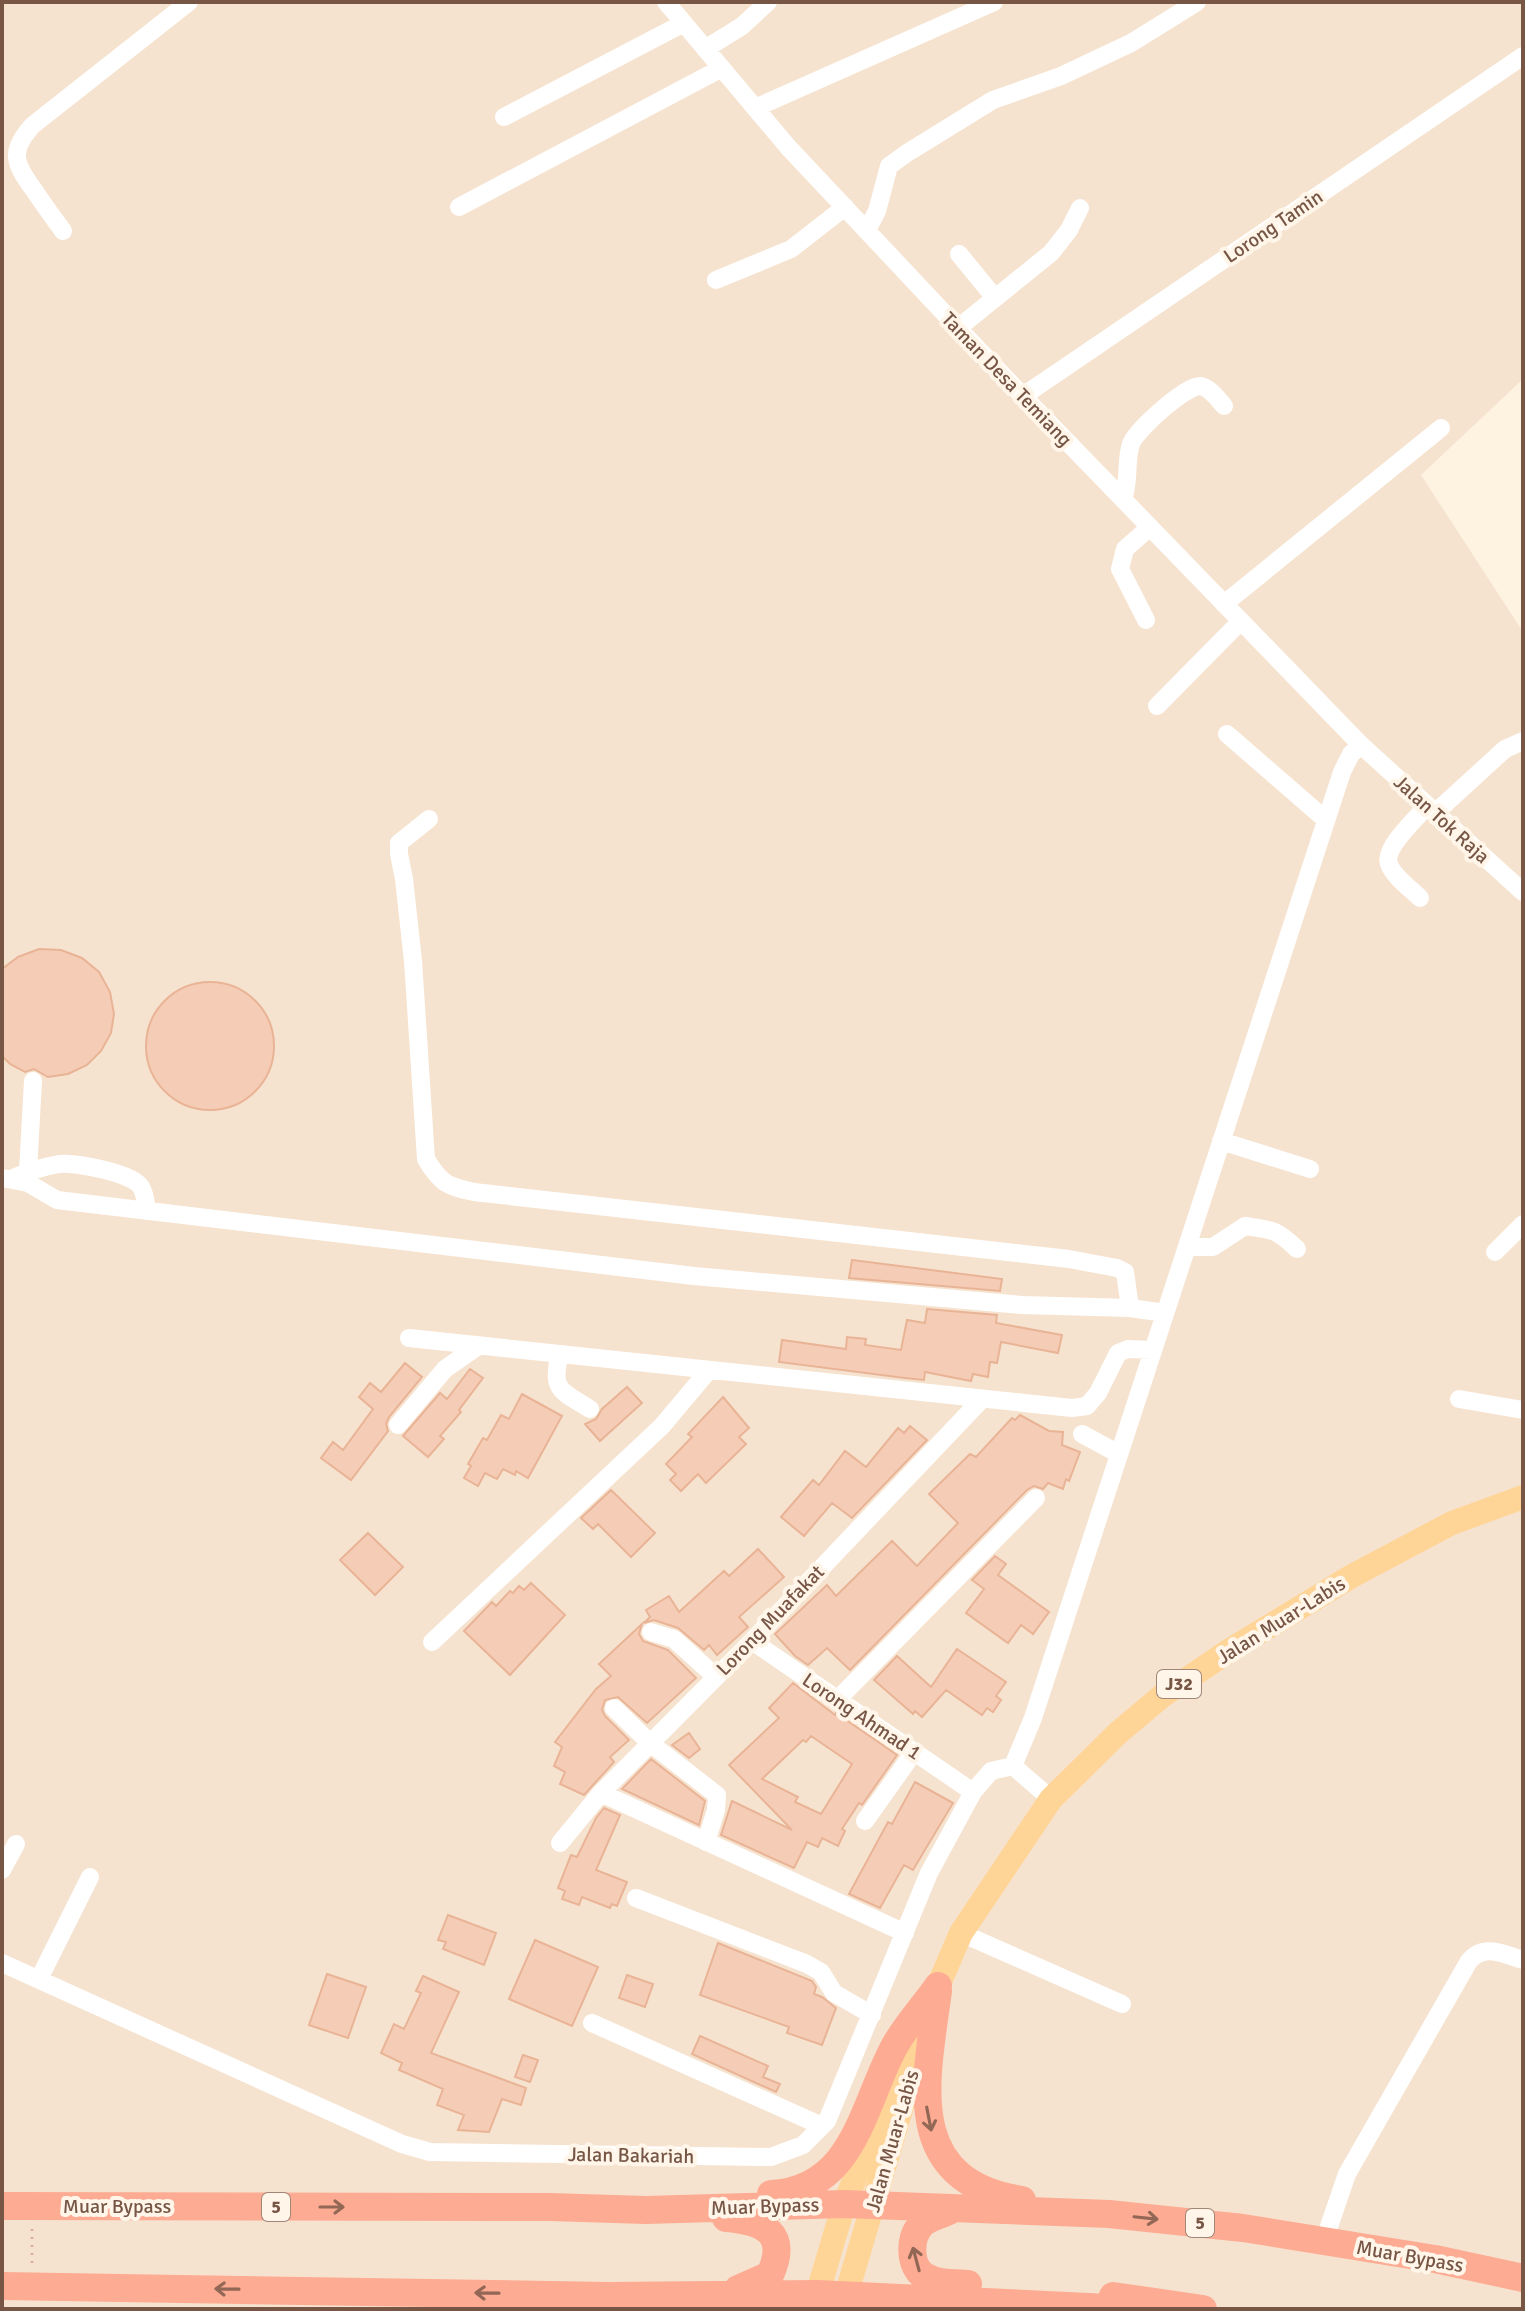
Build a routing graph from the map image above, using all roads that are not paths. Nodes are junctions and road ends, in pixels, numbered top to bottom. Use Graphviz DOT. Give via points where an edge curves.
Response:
graph roads {
  1 [pos="189,2"];
  2 [pos="666,2"];
  3 [pos="768,2"];
  4 [pos="994,2"];
  5 [pos="1197,2"];
  6 [pos="684,23"];
  7 [pos="705,49"];
  8 [pos="1523,56"];
  9 [pos="722,68"];
  10 [pos="755,108"];
  11 [pos="504,117"];
  12 [pos="459,207"];
  13 [pos="845,207"];
  14 [pos="1080,208"];
  15 [pos="867,230"];
  16 [pos="63,231"];
  17 [pos="959,254"];
  18 [pos="716,280"];
  19 [pos="995,298"];
  20 [pos="958,328"];
  21 [pos="1023,396"];
  22 [pos="1224,406"];
  23 [pos="1441,428"];
  24 [pos="1123,499"];
  25 [pos="1150,527"];
  26 [pos="1224,604"];
  27 [pos="1146,620"];
  28 [pos="1241,621"];
  29 [pos="1157,706"];
  30 [pos="1227,734"];
  31 [pos="1523,741"];
  32 [pos="1361,745"];
  33 [pos="1431,809"];
  34 [pos="429,819"];
  35 [pos="1326,820"];
  36 [pos="1523,892"];
  37 [pos="1420,898"];
  38 [pos="33,1081"];
  39 [pos="1221,1141"];
  40 [pos="1310,1169"];
  41 [pos="14,1176"];
  42 [pos="147,1211"];
  43 [pos="1523,1224"];
  44 [pos="1187,1247"];
  45 [pos="1297,1249"];
  46 [pos="1495,1252"];
  47 [pos="1130,1308"];
  48 [pos="1165,1313"];
  49 [pos="409,1338"];
  50 [pos="478,1346"];
  51 [pos="1153,1350"];
  52 [pos="560,1354"];
  53 [pos="709,1370"];
  54 [pos="982,1399"];
  55 [pos="1459,1399"];
  56 [pos="590,1409"];
  57 [pos="1523,1410"];
  58 [pos="398,1425"];
  59 [pos="1082,1434"];
  60 [pos="1119,1454"];
  61 [pos="1523,1497"];
  62 [pos="1036,1498"];
  63 [pos="651,1632"];
  64 [pos="752,1641"];
  65 [pos="432,1642"];
  66 [pos="716,1677"];
  67 [pos="838,1699"];
  68 [pos="614,1708"];
  69 [pos="650,1743"];
  70 [pos="914,1752"];
  71 [pos="1013,1766"];
  72 [pos="973,1792"];
  73 [pos="601,1793"];
  74 [pos="1051,1799"];
  75 [pos="865,1821"];
  76 [pos="706,1842"];
  77 [pos="560,1843"];
  78 [pos="16,1844"];
  79 [pos="2,1870"];
  80 [pos="90,1877"];
  81 [pos="636,1898"];
  82 [pos="905,1933"];
  83 [pos="961,1933"];
  84 [pos="1523,1960"];
  85 [pos="2,1963"];
  86 [pos="39,1979"];
  87 [pos="938,1986"];
  88 [pos="1122,2004"];
  89 [pos="872,2015"];
  90 [pos="592,2023"];
  91 [pos="822,2126"];
  92 [pos="844,2204"];
  93 [pos="2,2206"];
  94 [pos="550,2207"];
  95 [pos="873,2207"];
  96 [pos="646,2210"];
  97 [pos="952,2210"];
  98 [pos="1109,2214"];
  99 [pos="1324,2241"];
  100 [pos="1523,2278"];
  101 [pos="2,2286"];
  102 [pos="725,2294"];
  103 [pos="609,2296"];
  104 [pos="310,2300"];
  105 [pos="549,2302"];
  106 [pos="815,2302"];
  107 [pos="845,2302"];
  108 [pos="1092,2307"];
  109 [pos="692,2309"];
  110 [pos="955,2309"];
  111 [pos="1130,2309"];
  112 [pos="1203,2309"];
  1 -- 16 [label="street" via="21,138 18,168"];
  2 -- 6 [label="street, Taman Desa Temiang"];
  3 -- 7 [label="street"];
  4 -- 10 [label="street"];
  5 -- 15 [label="street" via="1131,43 993,100 907,153 889,166"];
  6 -- 7 [label="street, Taman Desa Temiang"];
  6 -- 11 [label="street"];
  7 -- 9 [label="street, Taman Desa Temiang"];
  8 -- 21 [label="street, Lorong Tamin"];
  9 -- 10 [label="street, Taman Desa Temiang"];
  9 -- 12 [label="street"];
  10 -- 13 [label="street, Taman Desa Temiang"];
  13 -- 15 [label="street, Taman Desa Temiang"];
  13 -- 18 [label="street" via="791,249"];
  14 -- 19 [label="street" via="1051,253"];
  15 -- 20 [label="street, Taman Desa Temiang"];
  17 -- 19 [label="street"];
  19 -- 20 [label="street"];
  20 -- 21 [label="street, Taman Desa Temiang"];
  21 -- 24 [label="street, Taman Desa Temiang"];
  22 -- 24 [label="street" via="1205,387 1186,389 1131,445"];
  23 -- 26 [label="street"];
  24 -- 25 [label="street, Taman Desa Temiang"];
  25 -- 26 [label="street, Taman Desa Temiang"];
  25 -- 27 [label="street" via="1125,549 1120,569"];
  26 -- 28 [label="street, Taman Desa Temiang"];
  28 -- 29 [label="street"];
  28 -- 32 [label="street, Taman Desa Temiang"];
  30 -- 35 [label="street"];
  31 -- 33 [label="street" via="1505,749"];
  32 -- 33 [label="street, Jalan Tok Raja"];
  32 -- 35 [label="street" via="1342,772"];
  33 -- 36 [label="street, Jalan Tok Raja"];
  33 -- 37 [label="street" via="1388,855 1393,871"];
  34 -- 47 [label="street" via="399,843 399,854 413,961 426,1159 437,1178 449,1186 504,1196 1117,1268 1125,1272"];
  35 -- 39 [label="street"];
  38 -- 41 [label="street"];
  39 -- 40 [label="street"];
  39 -- 44 [label="street"];
  41 -- 42 [label="street" via="57,1200"];
  41 -- 42 [label="street" via="62,1164 111,1172 143,1188"];
  42 -- 47 [label="street" via="694,1276 1022,1305"];
  43 -- 46 [label="street"];
  44 -- 45 [label="street" via="1213,1247 1245,1226 1276,1231"];
  44 -- 48 [label="street"];
  47 -- 48 [label="street"];
  48 -- 51 [label="street"];
  49 -- 50 [label="street"];
  50 -- 52 [label="street"];
  50 -- 58 [label="street" via="445,1369"];
  51 -- 54 [label="street" via="1118,1353 1087,1406"];
  51 -- 60 [label="street"];
  52 -- 53 [label="street"];
  52 -- 56 [label="street" via="557,1384"];
  53 -- 54 [label="street"];
  53 -- 65 [label="street" via="662,1426"];
  54 -- 64 [label="street, Lorong Muafakat"];
  55 -- 57 [label="street"];
  59 -- 60 [label="street"];
  60 -- 71 [label="street"];
  61 -- 74 [label="main road, Jalan Muar-Labis / J32" via="1452,1523 1230,1650 1162,1696"];
  62 -- 67 [label="street"];
  63 -- 66 [label="street" via="674,1639"];
  64 -- 66 [label="street, Lorong Muafakat"];
  64 -- 67 [label="street, Lorong Ahmad 1"];
  66 -- 69 [label="street, Lorong Muafakat"];
  67 -- 70 [label="street, Lorong Ahmad 1"];
  68 -- 69 [label="street"];
  69 -- 73 [label="street, Lorong Muafakat"];
  69 -- 76 [label="street" via="717,1795"];
  70 -- 72 [label="street, Lorong Ahmad 1"];
  70 -- 75 [label="street"];
  71 -- 72 [label="street, Jalan Bakariah" via="991,1771"];
  71 -- 74 [label="street"];
  72 -- 82 [label="street, Jalan Bakariah" via="929,1873"];
  73 -- 76 [label="street"];
  73 -- 77 [label="street, Lorong Muafakat"];
  74 -- 83 [label="main road, Jalan Muar-Labis / J32"];
  76 -- 82 [label="street"];
  78 -- 79 [label="street"];
  80 -- 86 [label="street"];
  81 -- 89 [label="street" via="807,1964 821,1972 834,1993"];
  82 -- 89 [label="street, Jalan Bakariah"];
  83 -- 87 [label="main road, Jalan Muar-Labis / J32"];
  83 -- 88 [label="street"];
  84 -- 99 [label="street" via="1482,1951 1469,1961 1347,2174"];
  85 -- 86 [label="street, Jalan Bakariah"];
  86 -- 91 [label="street, Jalan Bakariah" via="402,2144 430,2152 771,2157 803,2145"];
  87 -- 92 [label="main road, Jalan Muar-Labis / J32"];
  87 -- 94 [label="highway" via="895,2045 840,2162 815,2183 785,2194"];
  87 -- 95 [label="main road, Jalan Muar-Labis / J32"];
  87 -- 98 [label="highway, one-way" via="926,2074 927,2118 953,2169 984,2190"];
  89 -- 91 [label="street, Jalan Bakariah"];
  90 -- 91 [label="street"];
  92 -- 95 [label="highway, Muar Bypass / 5"];
  92 -- 96 [label="highway, Muar Bypass / 5"];
  92 -- 106 [label="main road, Jalan Muar-Labis / J32"];
  93 -- 94 [label="highway, Muar Bypass / 5, one-way"];
  94 -- 96 [label="highway, Muar Bypass / 5"];
  95 -- 97 [label="highway, Muar Bypass / 5"];
  95 -- 107 [label="main road, Jalan Muar-Labis / J32"];
  96 -- 102 [label="highway" via="747,2220 768,2228 776,2241 777,2260 770,2275"];
  97 -- 98 [label="highway, Muar Bypass / 5"];
  112 -- 97 [label="highway, one-way" via="1074,2290 939,2282 921,2275 913,2260 912,2240 921,2224"];
  98 -- 99 [label="highway, Muar Bypass / 5, one-way"];
  99 -- 100 [label="highway, Muar Bypass / 5"];
  104 -- 101 [label="highway, one-way"];
  102 -- 103 [label="highway"];
  102 -- 106 [label="highway"];
  103 -- 105 [label="highway"];
  103 -- 109 [label="highway"];
  105 -- 104 [label="highway, one-way"];
  106 -- 107 [label="highway"];
  107 -- 108 [label="highway"];
  108 -- 110 [label="highway"];
  108 -- 111 [label="highway"];
}
